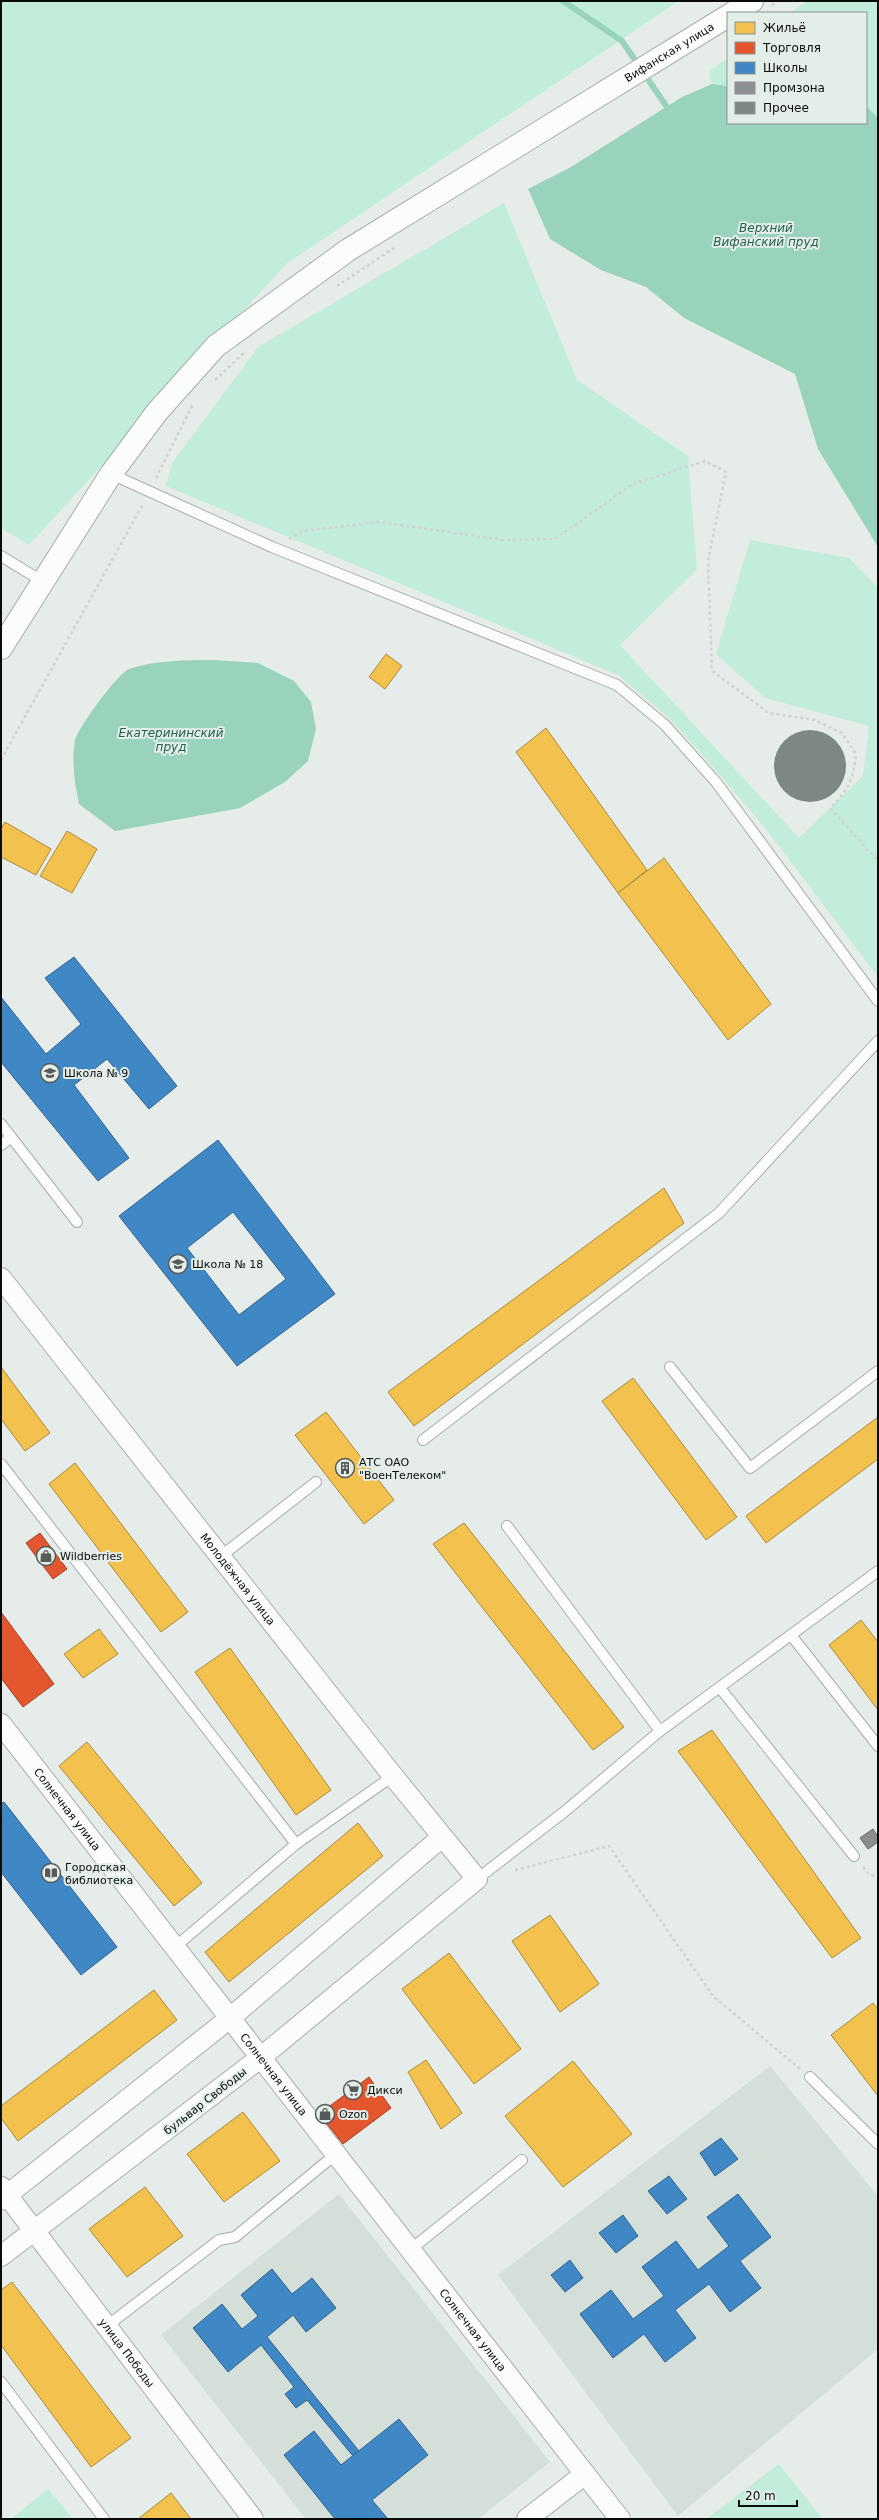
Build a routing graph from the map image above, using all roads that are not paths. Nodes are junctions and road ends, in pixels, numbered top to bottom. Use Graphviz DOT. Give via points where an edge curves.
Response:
graph roads {
  1 [pos="752,1"];
  2 [pos="735,12"];
  3 [pos="727,17"];
  4 [pos="111,474"];
  5 [pos="1,556"];
  6 [pos="42,581"];
  7 [pos="1,648"];
  8 [pos="878,1001"];
  9 [pos="878,1041"];
  10 [pos="1,1124"];
  11 [pos="11,1137"];
  12 [pos="1,1145"];
  13 [pos="77,1222"];
  14 [pos="1,1278"];
  15 [pos="670,1367"];
  16 [pos="878,1371"];
  17 [pos="423,1440"];
  18 [pos="1,1464"];
  19 [pos="316,1482"];
  20 [pos="508,1526"];
  21 [pos="220,1557"];
  22 [pos="878,1572"];
  23 [pos="791,1634"];
  24 [pos="720,1688"];
  25 [pos="1,1724"];
  26 [pos="660,1731"];
  27 [pos="878,1746"];
  28 [pos="392,1776"];
  29 [pos="442,1837"];
  30 [pos="296,1844"];
  31 [pos="854,1856"];
  32 [pos="477,1879"];
  33 [pos="175,1947"];
  34 [pos="230,2018"];
  35 [pos="260,2058"];
  36 [pos="810,2077"];
  37 [pos="878,2144"];
  38 [pos="336,2154"];
  39 [pos="522,2160"];
  40 [pos="3,2194"];
  41 [pos="35,2230"];
  42 [pos="410,2250"];
  43 [pos="1,2256"];
  44 [pos="107,2326"];
  45 [pos="1,2382"];
  46 [pos="585,2474"];
  47 [pos="104,2519"];
  48 [pos="253,2519"];
  49 [pos="527,2519"];
  50 [pos="620,2519"];
  1 -- 2 [label="main road"];
  3 -- 4 [label="main road, Вифанская улица" via="348,250 216,346 157,412"];
  4 -- 6 [label="main road, Вифанская улица"];
  4 -- 8 [label="lane" via="272,547 617,685 666,725 716,782"];
  5 -- 6 [label="lane"];
  6 -- 7 [label="main road, Вифанская улица"];
  9 -- 17 [label="lane" via="719,1213"];
  10 -- 11 [label="lane"];
  11 -- 12 [label="lane"];
  11 -- 13 [label="lane"];
  14 -- 21 [label="street, Молодёжная улица"];
  15 -- 16 [label="lane" via="750,1468"];
  18 -- 30 [label="lane"];
  19 -- 21 [label="lane"];
  20 -- 26 [label="lane"];
  21 -- 28 [label="street, Молодёжная улица"];
  22 -- 23 [label="lane"];
  23 -- 24 [label="lane"];
  23 -- 27 [label="lane"];
  24 -- 26 [label="lane"];
  24 -- 31 [label="lane"];
  25 -- 33 [label="street, Солнечная улица"];
  26 -- 32 [label="lane" via="564,1812"];
  28 -- 29 [label="street, Молодёжная улица"];
  28 -- 30 [label="lane"];
  29 -- 32 [label="street, Молодёжная улица"];
  29 -- 34 [label="street"];
  30 -- 33 [label="lane"];
  32 -- 35 [label="street, бульвар Свободы"];
  33 -- 34 [label="street, Солнечная улица"];
  34 -- 35 [label="street, Солнечная улица"];
  34 -- 40 [label="street"];
  35 -- 38 [label="street, Солнечная улица"];
  35 -- 41 [label="street, бульвар Свободы"];
  36 -- 37 [label="lane"];
  38 -- 42 [label="street, Солнечная улица"];
  38 -- 44 [label="lane" via="235,2237 219,2240"];
  39 -- 42 [label="lane"];
  40 -- 41 [label="street, улица Победы"];
  41 -- 43 [label="street, бульвар Свободы"];
  41 -- 44 [label="street, улица Победы"];
  42 -- 46 [label="street, Солнечная улица"];
  44 -- 48 [label="street, улица Победы"];
  45 -- 47 [label="lane"];
  46 -- 49 [label="street"];
  46 -- 50 [label="street, Солнечная улица"];
}
